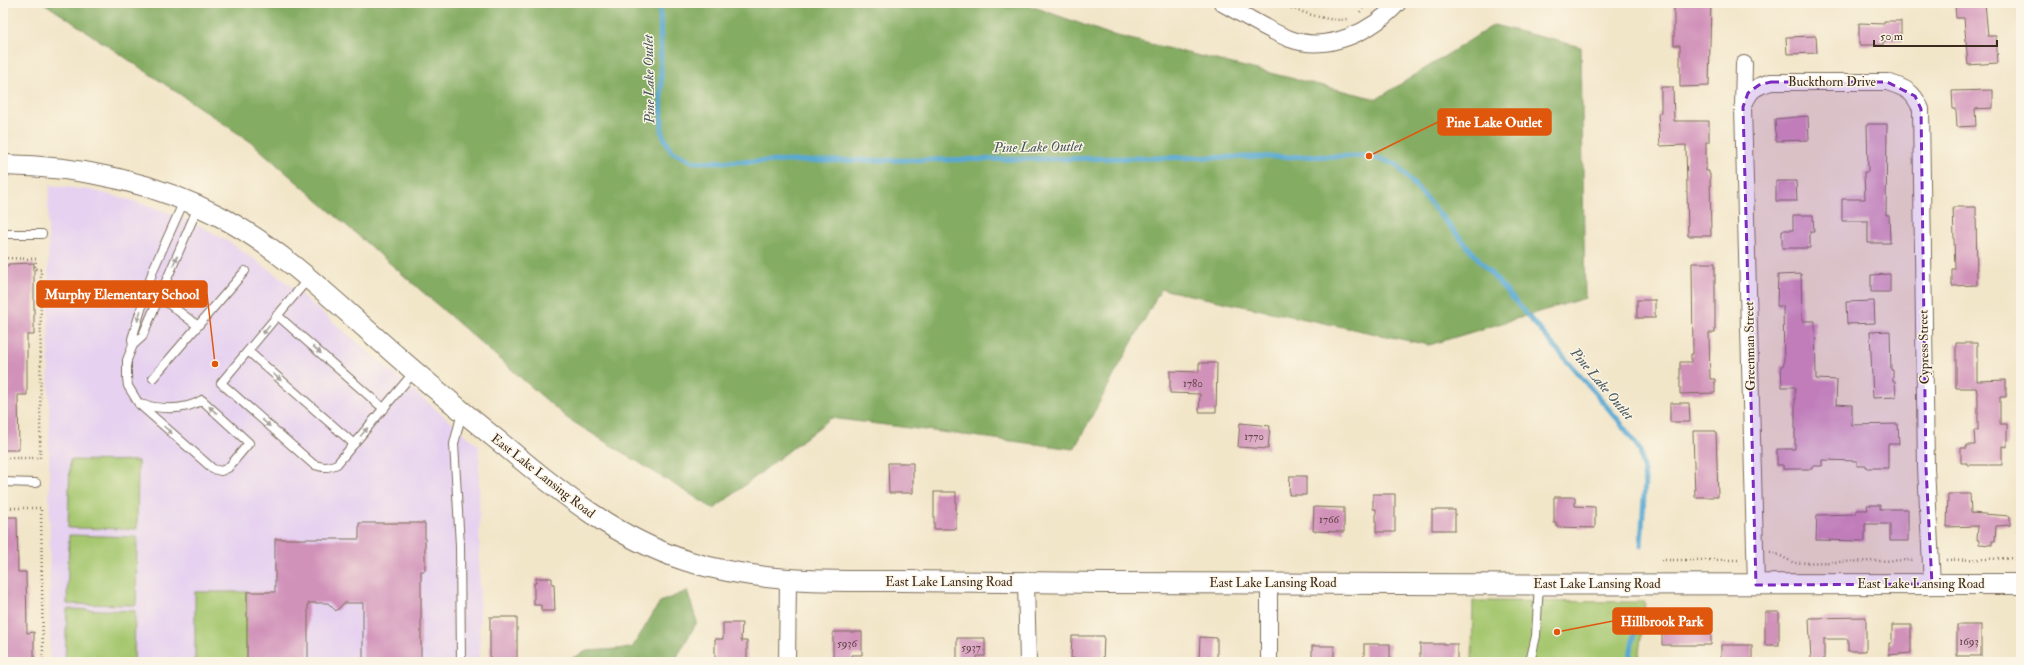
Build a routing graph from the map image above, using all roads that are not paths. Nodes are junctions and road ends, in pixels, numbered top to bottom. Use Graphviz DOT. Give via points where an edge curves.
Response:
graph roads {
  1 [pos="1222,3"];
  2 [pos="1398,3"];
  3 [pos="1744,64"];
  4 [pos="1744,107"];
  5 [pos="1921,109"];
  6 [pos="3,165"];
  7 [pos="191,204"];
  8 [pos="3,234"];
  9 [pos="42,234"];
  10 [pos="245,271"];
  11 [pos="308,278"];
  12 [pos="148,288"];
  13 [pos="159,296"];
  14 [pos="277,315"];
  15 [pos="198,326"];
  16 [pos="133,345"];
  17 [pos="248,351"];
  18 [pos="414,372"];
  19 [pos="153,378"];
  20 [pos="139,404"];
  21 [pos="384,409"];
  22 [pos="462,411"];
  23 [pos="354,444"];
  24 [pos="3,482"];
  25 [pos="36,483"];
  26 [pos="788,581"];
  27 [pos="1026,582"];
  28 [pos="1269,583"];
  29 [pos="1539,583"];
  30 [pos="1756,584"];
  31 [pos="1932,584"];
  32 [pos="2021,584"];
  33 [pos="461,662"];
  34 [pos="787,662"];
  35 [pos="1028,662"];
  36 [pos="1269,662"];
  37 [pos="1530,662"];
  1 -- 2 [label="street" via="1291,39 1310,43 1328,42 1356,34 1383,17"];
  3 -- 4 [label="street, Greenman Street"];
  4 -- 5 [label="street, Buckthorn Drive" via="1748,93 1759,85 1771,82 1887,82 1903,87 1915,96"];
  4 -- 30 [label="street, Greenman Street"];
  5 -- 31 [label="street, Cypress Street" via="1926,468"];
  6 -- 7 [label="street, East Lake Lansing Road" via="66,169 123,179"];
  7 -- 11 [label="street, East Lake Lansing Road" via="221,217 259,241"];
  7 -- 12 [label="lane" via="153,270"];
  13 -- 7 [label="lane, one-way"];
  8 -- 9 [label="lane"];
  10 -- 15 [label="lane"];
  11 -- 14 [label="lane"];
  11 -- 18 [label="street, East Lake Lansing Road"];
  12 -- 13 [label="lane"];
  12 -- 16 [label="lane, one-way"];
  13 -- 15 [label="lane"];
  13 -- 16 [label="lane" via="142,336"];
  14 -- 17 [label="lane, one-way"];
  14 -- 21 [label="lane, one-way"];
  15 -- 19 [label="lane"];
  16 -- 20 [label="lane" via="127,360 127,378 128,386"];
  17 -- 23 [label="lane, one-way"];
  17 -- 23 [label="lane, one-way" via="221,383 313,464 329,468 337,464"];
  18 -- 21 [label="lane"];
  18 -- 22 [label="street, East Lake Lansing Road"];
  20 -- 20 [label="lane, one-way" via="209,467 217,471 228,468 249,443 202,400 175,408"];
  23 -- 21 [label="lane, one-way"];
  22 -- 26 [label="street, East Lake Lansing Road" via="554,488 598,520 654,549 682,559 722,571"];
  22 -- 33 [label="lane" via="454,444 460,544"];
  24 -- 25 [label="lane"];
  26 -- 27 [label="street, East Lake Lansing Road"];
  26 -- 34 [label="street"];
  27 -- 28 [label="street, East Lake Lansing Road"];
  27 -- 35 [label="street"];
  28 -- 29 [label="street, East Lake Lansing Road"];
  28 -- 36 [label="street"];
  29 -- 30 [label="street, East Lake Lansing Road"];
  29 -- 37 [label="lane" via="1536,636"];
  30 -- 31 [label="street, East Lake Lansing Road"];
  31 -- 32 [label="street, East Lake Lansing Road"];
}
